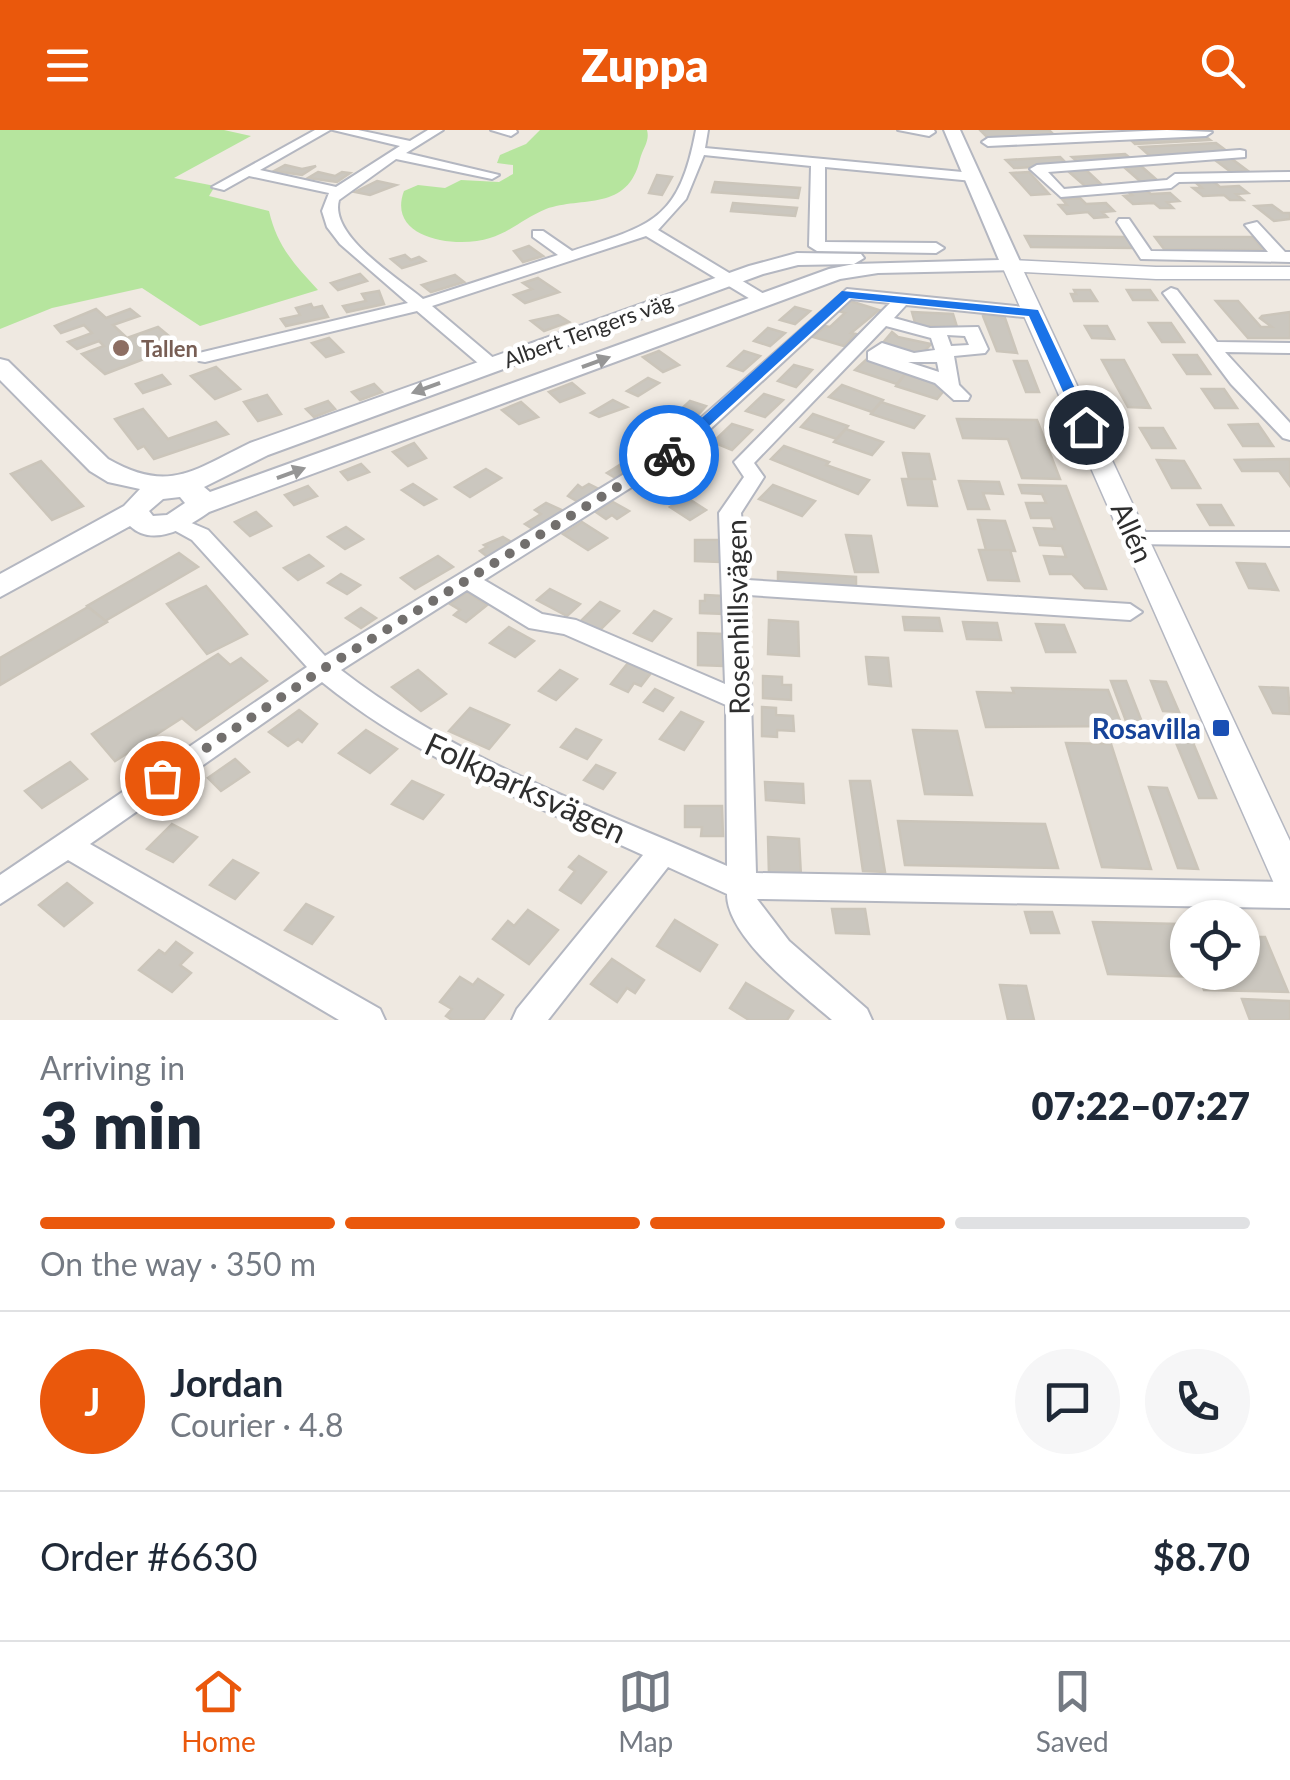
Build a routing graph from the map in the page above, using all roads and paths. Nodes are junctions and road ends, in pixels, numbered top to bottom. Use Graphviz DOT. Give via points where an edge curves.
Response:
graph roads {
  1 [pos="324,130"];
  2 [pos="339,130"];
  3 [pos="437,130"];
  4 [pos="702,130"];
  5 [pos="904,130"];
  6 [pos="952,130"];
  7 [pos="1204,131"];
  8 [pos="929,132"];
  9 [pos="1117,133"];
  10 [pos="988,142"];
  11 [pos="413,145"];
  12 [pos="699,151"];
  13 [pos="1240,154"];
  14 [pos="396,155"];
  15 [pos="1182,157"];
  16 [pos="1143,159"];
  17 [pos="818,163"];
  18 [pos="1092,166"];
  19 [pos="249,172"];
  20 [pos="492,174"];
  21 [pos="1262,174"];
  22 [pos="1206,176"];
  23 [pos="1290,176"];
  24 [pos="973,177"];
  25 [pos="1171,184"];
  26 [pos="219,187"];
  27 [pos="1116,188"];
  28 [pos="337,191"];
  29 [pos="1124,222"];
  30 [pos="1252,225"];
  31 [pos="994,228"];
  32 [pos="648,231"];
  33 [pos="538,234"];
  34 [pos="946,254"];
  35 [pos="571,256"];
  36 [pos="1287,262"];
  37 [pos="1012,266"];
  38 [pos="728,279"];
  39 [pos="1171,293"];
  40 [pos="763,300"];
  41 [pos="902,300"];
  42 [pos="420,305"];
  43 [pos="963,306"];
  44 [pos="1034,313"];
  45 [pos="883,320"];
  46 [pos="941,343"];
  47 [pos="1213,347"];
  48 [pos="1290,348"];
  49 [pos="205,357"];
  50 [pos="491,365"];
  51 [pos="0,366"];
  52 [pos="1290,434"];
  53 [pos="171,510"];
  54 [pos="1137,539"];
  55 [pos="1290,539"];
  56 [pos="467,580"];
  57 [pos="0,587"];
  58 [pos="736,587"];
  59 [pos="1130,612"];
  60 [pos="323,669"];
  61 [pos="739,700"];
  62 [pos="65,844"];
  63 [pos="663,852"];
  64 [pos="1290,879"];
  65 [pos="740,886"];
  66 [pos="0,891"];
  67 [pos="1290,895"];
  68 [pos="369,1020"];
  69 [pos="528,1020"];
  70 [pos="856,1020"];
  1 -- 19 [label="street"];
  2 -- 11 [label="street"];
  3 -- 11 [label="street"];
  4 -- 12 [label="street"];
  5 -- 8 [label="street"];
  6 -- 24 [label="main road, Allén"];
  7 -- 9 [label="street"];
  7 -- 13 [label="street"];
  9 -- 10 [label="street"];
  9 -- 16 [label="street"];
  11 -- 14 [label="street"];
  12 -- 17 [label="street"];
  12 -- 32 [label="street" via="695,172 673,208"];
  13 -- 15 [label="street"];
  13 -- 21 [label="street"];
  14 -- 20 [label="street"];
  14 -- 28 [label="street"];
  15 -- 16 [label="street"];
  15 -- 22 [label="street"];
  16 -- 18 [label="street"];
  16 -- 25 [label="street"];
  17 -- 24 [label="street"];
  17 -- 34 [label="street" via="817,246"];
  18 -- 27 [label="street"];
  18 -- 27 [label="street" via="1037,169 1060,193"];
  19 -- 26 [label="street"];
  19 -- 28 [label="street"];
  21 -- 22 [label="street"];
  21 -- 23 [label="street"];
  22 -- 25 [label="street"];
  24 -- 31 [label="main road, Allén"];
  25 -- 27 [label="street"];
  28 -- 42 [label="street" via="328,214 333,228"];
  29 -- 36 [label="street" via="1140,256"];
  30 -- 36 [label="street"];
  31 -- 34 [label="main road" via="980,250"];
  31 -- 37 [label="main road, Allén"];
  32 -- 35 [label="street"];
  32 -- 38 [label="street"];
  33 -- 35 [label="street"];
  34 -- 37 [label="main road, Albert Tengers väg"];
  34 -- 38 [label="main road, Albert Tengers väg" via="808,258"];
  35 -- 42 [label="street"];
  36 -- 37 [label="street, Albert Tengers väg" via="1156,273"];
  37 -- 40 [label="main road, Albert Tengers väg" via="859,268"];
  37 -- 44 [label="street, Allén"];
  38 -- 40 [label="street"];
  38 -- 50 [label="main road, Albert Tengers väg"];
  39 -- 47 [label="street"];
  53 -- 40 [label="main road, Albert Tengers väg, one-way"];
  41 -- 43 [label="street"];
  41 -- 45 [label="street, Rosenhillsvägen"];
  41 -- 56 [label="street" via="846,294 674,452"];
  42 -- 49 [label="street"];
  42 -- 50 [label="street"];
  43 -- 44 [label="street"];
  43 -- 46 [label="street" via="979,349"];
  44 -- 54 [label="street, Allén"];
  45 -- 46 [label="street"];
  45 -- 58 [label="street, Rosenhillsvägen" via="744,462 754,477 730,513"];
  46 -- 46 [label="street" via="955,390 922,367"];
  47 -- 48 [label="street"];
  47 -- 52 [label="street"];
  50 -- 53 [label="main road, Albert Tengers väg, one-way" via="260,449"];
  51 -- 53 [label="main road, Folkparksvägen" via="85,453"];
  53 -- 57 [label="main road, Albert Tengers väg"];
  53 -- 60 [label="street, Folkparksvägen"];
  54 -- 55 [label="street"];
  54 -- 64 [label="street, Allén"];
  56 -- 60 [label="street"];
  56 -- 61 [label="street" via="537,622 568,626"];
  58 -- 59 [label="street"];
  58 -- 61 [label="street, Rosenhillsvägen"];
  60 -- 62 [label="street"];
  60 -- 63 [label="street, Folkparksvägen" via="452,756"];
  61 -- 65 [label="street, Rosenhillsvägen"];
  62 -- 66 [label="street"];
  62 -- 68 [label="street"];
  63 -- 65 [label="street, Folkparksvägen"];
  63 -- 69 [label="street"];
  65 -- 67 [label="street"];
  65 -- 70 [label="street" via="750,920"];
}
